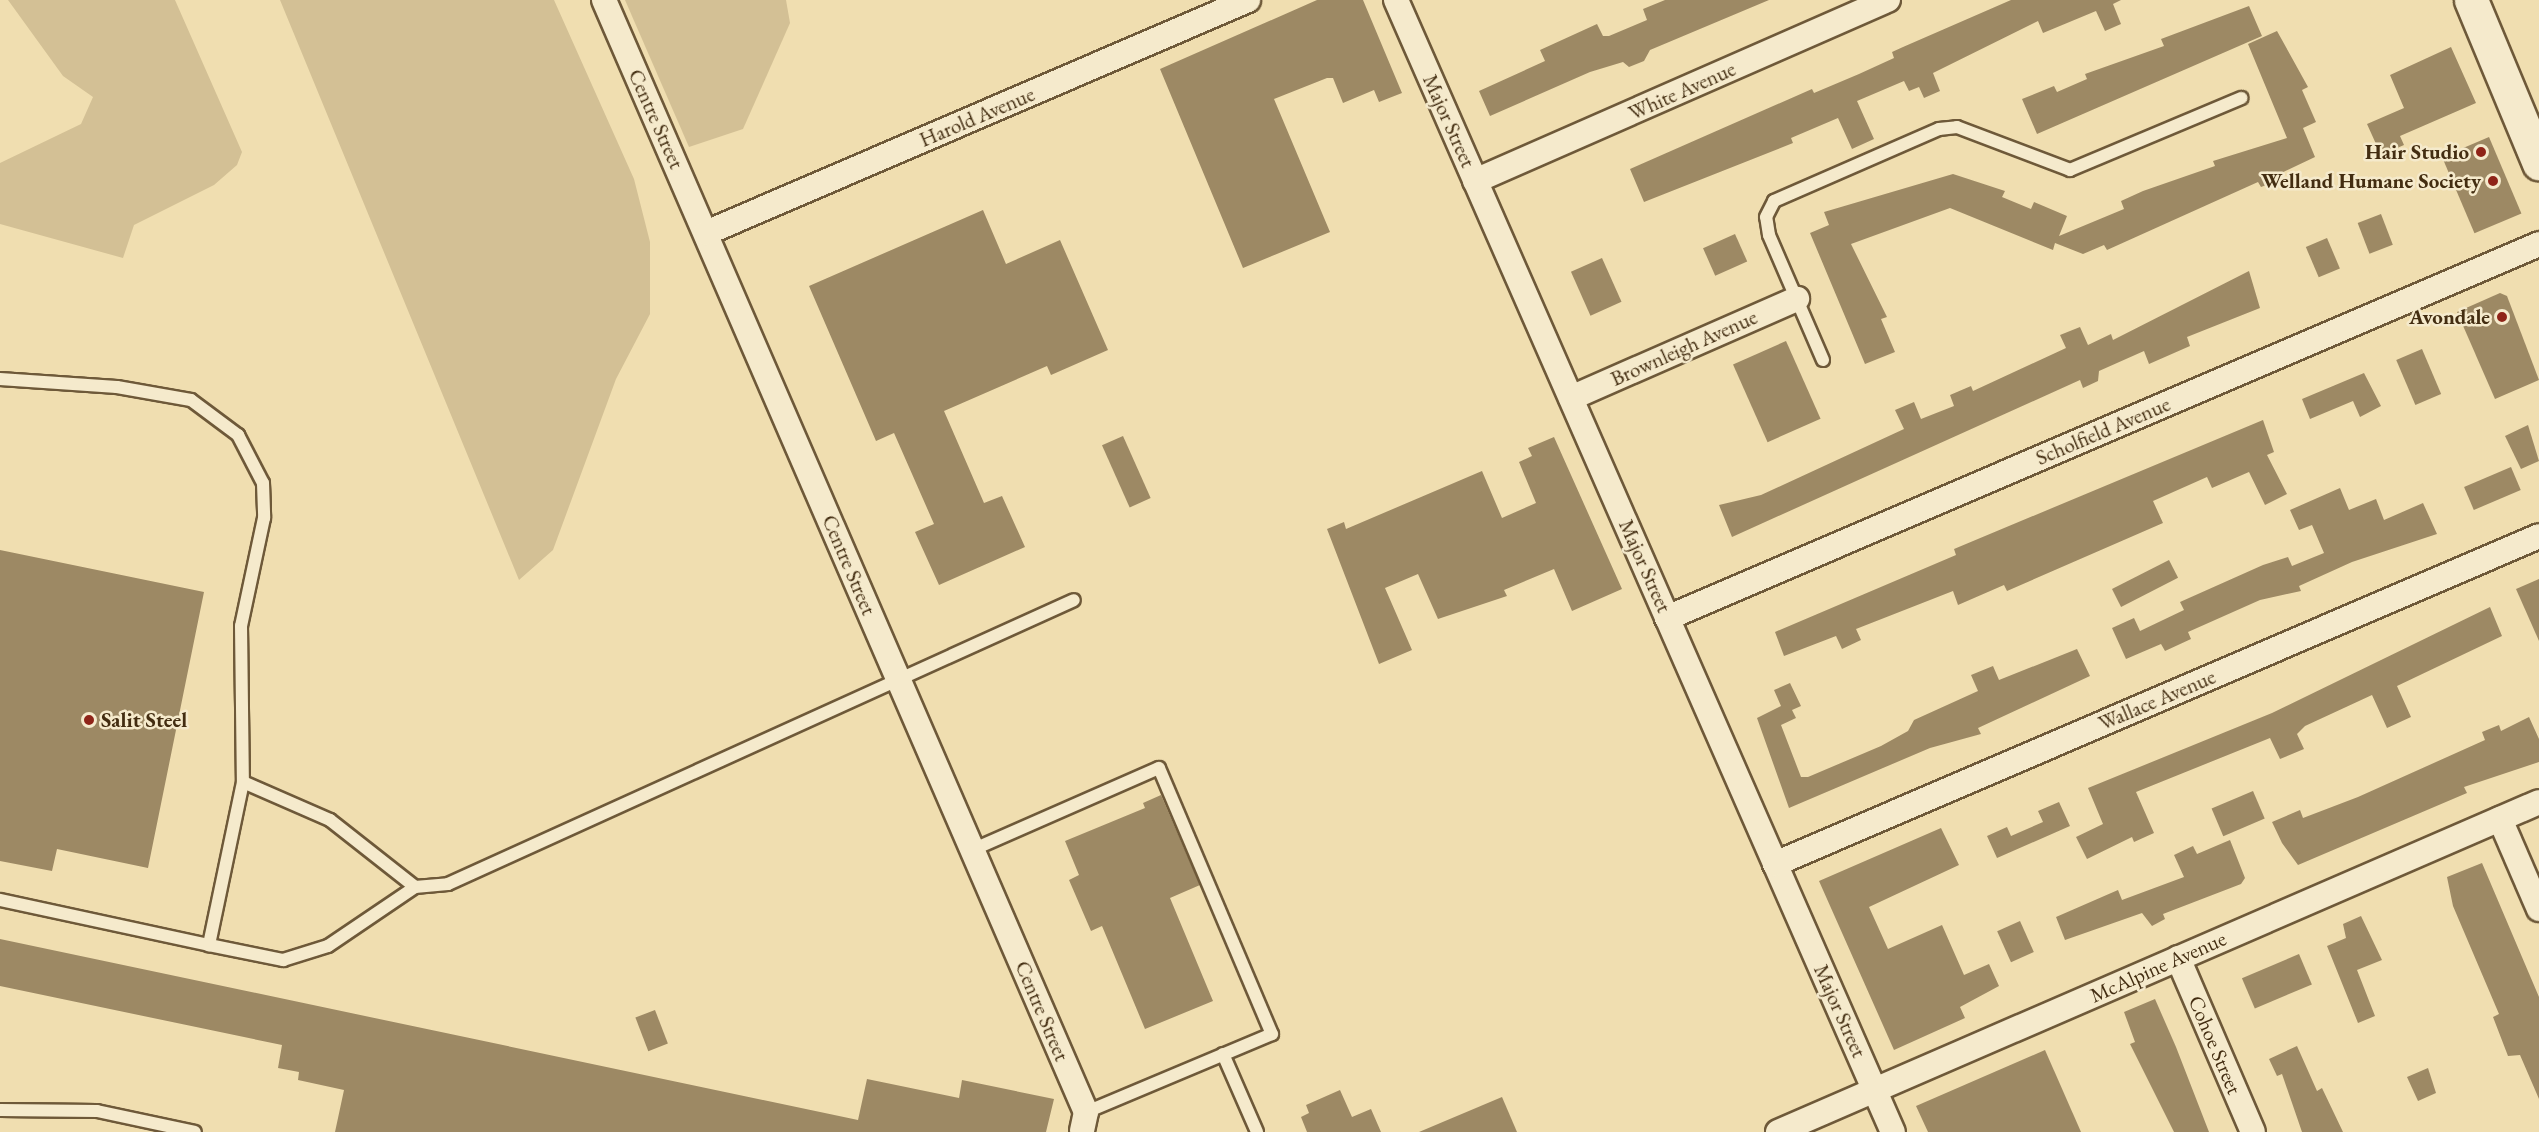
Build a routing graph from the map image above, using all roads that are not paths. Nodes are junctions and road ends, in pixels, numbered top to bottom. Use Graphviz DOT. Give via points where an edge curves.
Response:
graph roads {
  1 [pos="604,0"];
  2 [pos="1248,0"];
  3 [pos="1396,0"];
  4 [pos="1888,0"];
  5 [pos="2470,0"];
  6 [pos="2241,98"];
  7 [pos="2539,163"];
  8 [pos="1475,181"];
  9 [pos="706,233"];
  10 [pos="2539,244"];
  11 [pos="1797,299"];
  12 [pos="1823,360"];
  13 [pos="0,379"];
  14 [pos="1570,398"];
  15 [pos="2539,536"];
  16 [pos="1074,600"];
  17 [pos="1667,618"];
  18 [pos="900,683"];
  19 [pos="243,782"];
  20 [pos="2539,802"];
  21 [pos="2500,819"];
  22 [pos="972,850"];
  23 [pos="1775,864"];
  24 [pos="415,886"];
  25 [pos="0,900"];
  26 [pos="2539,909"];
  27 [pos="209,945"];
  28 [pos="2178,958"];
  29 [pos="1223,1054"];
  30 [pos="1875,1091"];
  31 [pos="0,1110"];
  32 [pos="1083,1125"];
  33 [pos="195,1132"];
  34 [pos="1257,1132"];
  35 [pos="1778,1132"];
  36 [pos="1893,1132"];
  37 [pos="2253,1132"];
  1 -- 9 [label="street, Centre Street"];
  2 -- 9 [label="street, Harold Avenue"];
  3 -- 8 [label="street, Major Street"];
  4 -- 8 [label="street, White Avenue"];
  5 -- 7 [label="main road"];
  6 -- 11 [label="lane" via="2070,170 1957,127 1923,134 1792,191 1774,201 1766,217"];
  8 -- 14 [label="street, Major Street"];
  9 -- 18 [label="street, Centre Street"];
  10 -- 17 [label="street, Scholfield Avenue"];
  11 -- 12 [label="lane"];
  11 -- 14 [label="street, Brownleigh Avenue"];
  13 -- 19 [label="lane" via="117,387 191,400 238,435 263,483 264,518 241,626"];
  14 -- 17 [label="street, Major Street"];
  15 -- 23 [label="street, Wallace Avenue"];
  16 -- 18 [label="lane"];
  17 -- 23 [label="street, Major Street"];
  18 -- 22 [label="street, Centre Street"];
  18 -- 24 [label="lane" via="448,884"];
  19 -- 24 [label="lane" via="330,820"];
  19 -- 27 [label="lane"];
  20 -- 21 [label="street, McAlpine Avenue"];
  21 -- 26 [label="street"];
  21 -- 28 [label="street, McAlpine Avenue"];
  22 -- 29 [label="lane" via="1159,768 1272,1034"];
  22 -- 32 [label="street, Centre Street"];
  23 -- 30 [label="street, Major Street"];
  24 -- 27 [label="lane" via="328,946 282,960"];
  25 -- 27 [label="lane"];
  28 -- 30 [label="street, McAlpine Avenue"];
  28 -- 37 [label="street, Cohoe Street"];
  29 -- 32 [label="lane"];
  29 -- 34 [label="lane"];
  30 -- 35 [label="street, McAlpine Avenue"];
  30 -- 36 [label="street, Major Street"];
  31 -- 33 [label="lane" via="97,1111"];
}
